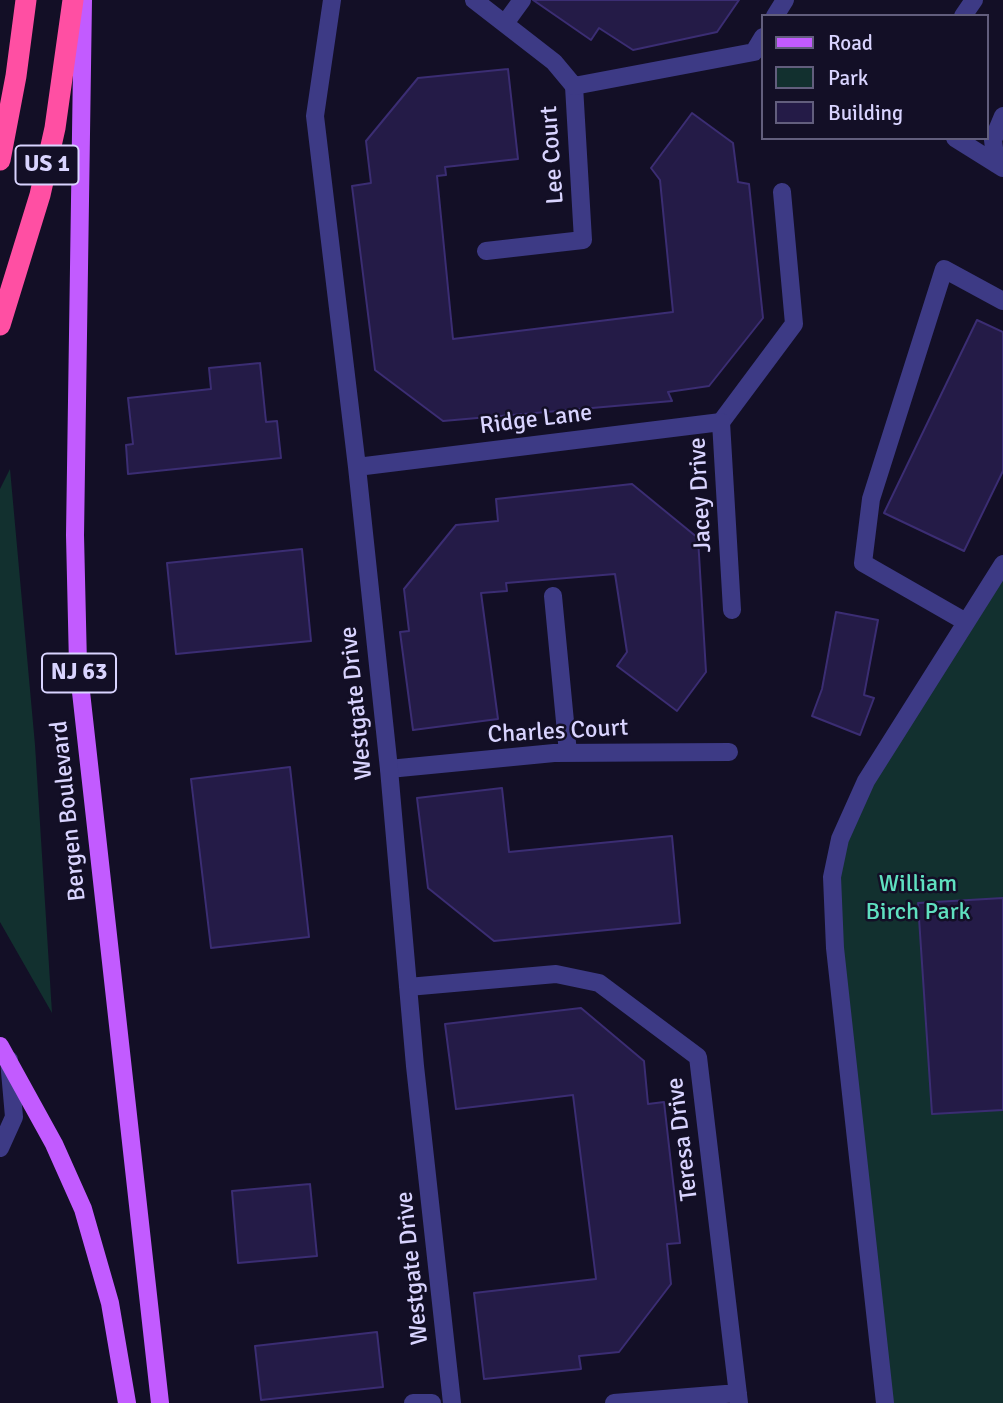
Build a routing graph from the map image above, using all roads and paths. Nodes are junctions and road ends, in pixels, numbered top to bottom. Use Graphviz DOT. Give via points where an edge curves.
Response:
graph roads {
  1 [pos="26,0"];
  2 [pos="73,0"];
  3 [pos="83,0"];
  4 [pos="332,0"];
  5 [pos="474,0"];
  6 [pos="522,0"];
  7 [pos="506,22"];
  8 [pos="762,39"];
  9 [pos="573,86"];
  10 [pos="1003,116"];
  11 [pos="958,140"];
  12 [pos="0,160"];
  13 [pos="1000,166"];
  14 [pos="782,192"];
  15 [pos="486,251"];
  16 [pos="1003,302"];
  17 [pos="0,325"];
  18 [pos="721,422"];
  19 [pos="357,467"];
  20 [pos="1003,564"];
  21 [pos="553,596"];
  22 [pos="732,610"];
  23 [pos="966,622"];
  24 [pos="729,752"];
  25 [pos="568,753"];
  26 [pos="389,769"];
  27 [pos="408,986"];
  28 [pos="4,1053"];
  29 [pos="0,1148"];
  30 [pos="739,1398"];
  31 [pos="127,1403"];
  32 [pos="160,1403"];
  33 [pos="413,1403"];
  34 [pos="432,1403"];
  35 [pos="452,1403"];
  36 [pos="614,1403"];
  37 [pos="885,1403"];
  1 -- 12 [label="highway, US 1"];
  2 -- 17 [label="highway, US 1" via="55,128 40,195"];
  3 -- 32 [label="main road, Bergen Boulevard / NJ 63" via="75,535 78,664"];
  4 -- 19 [label="street, Westgate Drive" via="315,116"];
  5 -- 7 [label="street"];
  6 -- 7 [label="street"];
  7 -- 9 [label="street" via="554,62"];
  8 -- 9 [label="street, Lee Court" via="754,52"];
  9 -- 15 [label="street, Lee Court" via="583,240"];
  10 -- 13 [label="street" via="993,140"];
  11 -- 13 [label="street"];
  14 -- 18 [label="street, Jacey Drive" via="794,324"];
  16 -- 23 [label="street" via="944,269 871,499 863,563"];
  18 -- 19 [label="street, Ridge Lane"];
  18 -- 22 [label="street, Jacey Drive"];
  19 -- 26 [label="street, Westgate Drive"];
  20 -- 23 [label="street"];
  21 -- 25 [label="street"];
  23 -- 37 [label="street" via="866,781 840,839 832,877 837,962"];
  24 -- 25 [label="street, Charles Court"];
  25 -- 26 [label="street, Charles Court"];
  26 -- 27 [label="street, Westgate Drive"];
  27 -- 30 [label="street, Teresa Drive" via="556,974 599,983 698,1057"];
  27 -- 35 [label="street, Westgate Drive"];
  28 -- 29 [label="street" via="14,1117"];
  28 -- 31 [label="main road" via="83,1209 110,1303"];
  30 -- 36 [label="street"];
  33 -- 34 [label="street"];
}
